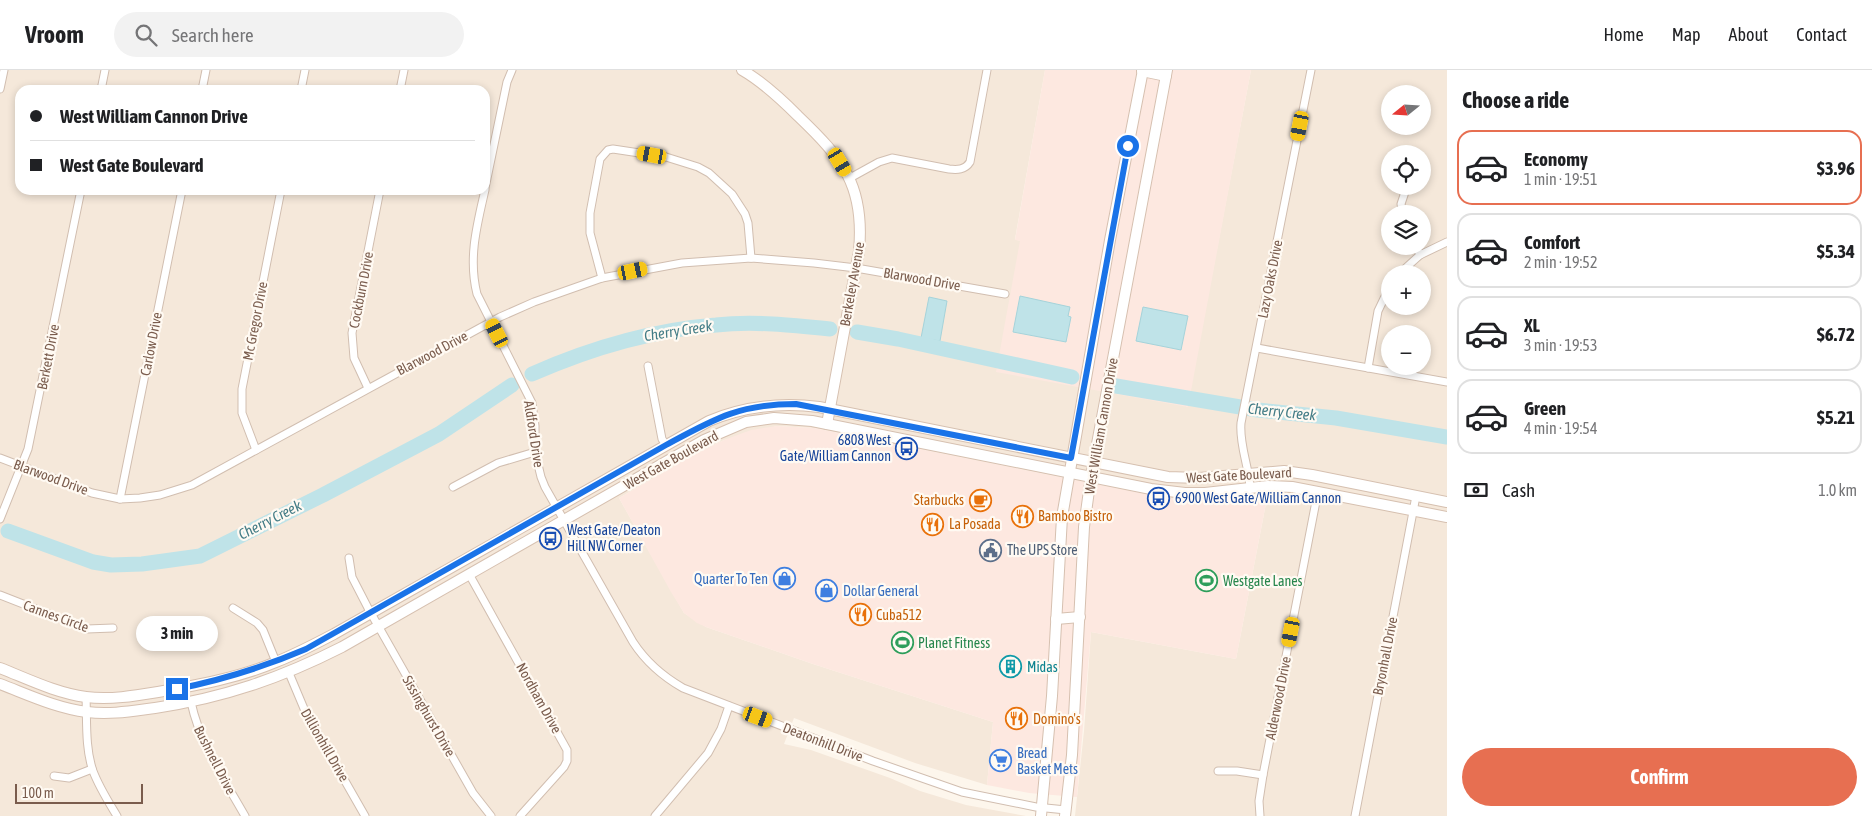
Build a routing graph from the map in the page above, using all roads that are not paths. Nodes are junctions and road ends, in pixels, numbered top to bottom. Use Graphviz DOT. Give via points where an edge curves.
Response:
graph roads {
  1 [pos="4,70"];
  2 [pos="105,70"];
  3 [pos="206,70"];
  4 [pos="305,70"];
  5 [pos="404,70"];
  6 [pos="512,70"];
  7 [pos="742,70"];
  8 [pos="986,70"];
  9 [pos="1311,70"];
  10 [pos="1142,71"];
  11 [pos="1167,73"];
  12 [pos="102,85"];
  13 [pos="203,85"];
  14 [pos="302,85"];
  15 [pos="401,85"];
  16 [pos="0,89"];
  17 [pos="490,165"];
  18 [pos="850,178"];
  19 [pos="80,195"];
  20 [pos="181,195"];
  21 [pos="281,195"];
  22 [pos="379,195"];
  23 [pos="484,195"];
  24 [pos="1447,242"];
  25 [pos="1431,250"];
  26 [pos="1420,255"];
  27 [pos="750,258"];
  28 [pos="1409,265"];
  29 [pos="856,268"];
  30 [pos="602,278"];
  31 [pos="1005,294"];
  32 [pos="1381,305"];
  33 [pos="491,322"];
  34 [pos="1257,348"];
  35 [pos="648,366"];
  36 [pos="1368,368"];
  37 [pos="1447,382"];
  38 [pos="368,388"];
  39 [pos="830,409"];
  40 [pos="827,424"];
  41 [pos="924,428"];
  42 [pos="922,444"];
  43 [pos="666,445"];
  44 [pos="256,450"];
  45 [pos="535,452"];
  46 [pos="0,458"];
  47 [pos="1071,458"];
  48 [pos="1093,462"];
  49 [pos="22,466"];
  50 [pos="1068,472"];
  51 [pos="1250,473"];
  52 [pos="1091,476"];
  53 [pos="453,487"];
  54 [pos="1250,488"];
  55 [pos="1318,491"];
  56 [pos="1416,496"];
  57 [pos="120,498"];
  58 [pos="1447,502"];
  59 [pos="556,508"];
  60 [pos="1413,510"];
  61 [pos="1447,517"];
  62 [pos="0,519"];
  63 [pos="564,521"];
  64 [pos="350,558"];
  65 [pos="469,574"];
  66 [pos="0,595"];
  67 [pos="233,608"];
  68 [pos="371,613"];
  69 [pos="1080,617"];
  70 [pos="1056,619"];
  71 [pos="378,627"];
  72 [pos="113,628"];
  73 [pos="276,662"];
  74 [pos="0,668"];
  75 [pos="290,673"];
  76 [pos="0,684"];
  77 [pos="86,697"];
  78 [pos="191,702"];
  79 [pos="729,706"];
  80 [pos="86,712"];
  81 [pos="92,769"];
  82 [pos="1218,771"];
  83 [pos="1263,775"];
  84 [pos="54,776"];
  85 [pos="1042,812"];
  86 [pos="1066,813"];
  87 [pos="117,816"];
  88 [pos="245,816"];
  89 [pos="365,816"];
  90 [pos="491,816"];
  91 [pos="520,816"];
  92 [pos="655,816"];
  93 [pos="1260,816"];
  94 [pos="1355,816"];
  1 -- 16 [label="street"];
  2 -- 12 [label="street"];
  3 -- 13 [label="street"];
  4 -- 14 [label="street"];
  5 -- 15 [label="street"];
  6 -- 17 [label="street, Aldford Drive"];
  7 -- 18 [label="main road, Berkeley Avenue" via="776,95 823,140"];
  8 -- 18 [label="street" via="968,166 958,170 892,158"];
  9 -- 34 [label="street, Lazy Oaks Drive"];
  10 -- 11 [label="main road"];
  10 -- 47 [label="main road, West William Cannon Drive"];
  11 -- 48 [label="main road, West William Cannon Drive"];
  18 -- 29 [label="main road, Berkeley Avenue" via="861,220"];
  19 -- 49 [label="street, Berkett Drive" via="36,416"];
  20 -- 57 [label="street, Carlow Drive"];
  21 -- 44 [label="street, Mc Gregor Drive" via="242,389 242,413"];
  22 -- 38 [label="street, Cockburn Drive" via="352,333 354,358"];
  23 -- 33 [label="street, Aldford Drive" via="472,264 477,294"];
  24 -- 25 [label="street"];
  26 -- 28 [label="street"];
  27 -- 29 [label="street, Blarwood Drive"];
  27 -- 30 [label="street, Blarwood Drive" via="682,263"];
  27 -- 30 [label="street" via="745,214 732,194 709,174 666,157 613,149 600,159 590,214 590,233"];
  29 -- 31 [label="street, Blarwood Drive"];
  29 -- 39 [label="main road, Berkeley Avenue"];
  30 -- 33 [label="street, Blarwood Drive" via="534,302"];
  32 -- 36 [label="street"];
  33 -- 38 [label="street, Blarwood Drive"];
  33 -- 45 [label="street, Aldford Drive" via="532,403"];
  34 -- 36 [label="street"];
  34 -- 51 [label="street, Lazy Oaks Drive" via="1240,430"];
  35 -- 43 [label="street" via="662,439"];
  36 -- 37 [label="street"];
  38 -- 44 [label="street, Blarwood Drive"];
  39 -- 40 [label="main road, Berkeley Avenue"];
  39 -- 41 [label="main road, West Gate Boulevard"];
  39 -- 43 [label="main road, West Gate Boulevard" via="796,404 747,408 709,421"];
  40 -- 42 [label="main road, West Gate Boulevard"];
  40 -- 63 [label="main road, West Gate Boulevard" via="774,418 746,422 724,430"];
  41 -- 42 [label="main road"];
  41 -- 47 [label="main road, West Gate Boulevard"];
  42 -- 50 [label="main road, West Gate Boulevard"];
  43 -- 59 [label="main road, West Gate Boulevard"];
  44 -- 57 [label="street, Blarwood Drive" via="175,491 140,498"];
  45 -- 53 [label="street" via="498,463"];
  45 -- 59 [label="street, Aldford Drive" via="541,476"];
  46 -- 49 [label="street, Blarwood Drive"];
  47 -- 48 [label="main road, West Gate Boulevard"];
  47 -- 50 [label="main road, West William Cannon Drive"];
  48 -- 51 [label="main road, West Gate Boulevard" via="1177,478"];
  48 -- 52 [label="main road, West William Cannon Drive"];
  49 -- 57 [label="street, Blarwood Drive" via="92,493"];
  49 -- 62 [label="street, Berkett Drive"];
  50 -- 52 [label="main road, West Gate Boulevard"];
  50 -- 70 [label="main road, West William Cannon Drive"];
  51 -- 54 [label="street, Lazy Oaks Drive"];
  51 -- 56 [label="main road, West Gate Boulevard" via="1284,471"];
  52 -- 54 [label="main road, West Gate Boulevard" via="1151,490 1185,493"];
  52 -- 69 [label="main road, West William Cannon Drive" via="1084,527"];
  54 -- 55 [label="main road, West Gate Boulevard" via="1280,486"];
  55 -- 60 [label="main road, West Gate Boulevard"];
  55 -- 83 [label="street, Alderwood Drive"];
  56 -- 58 [label="main road, West Gate Boulevard"];
  56 -- 60 [label="street, Bryonhall Drive"];
  59 -- 63 [label="street, Deatonhill Drive"];
  59 -- 68 [label="main road, West Gate Boulevard"];
  60 -- 61 [label="main road, West Gate Boulevard"];
  60 -- 94 [label="street, Bryonhall Drive"];
  63 -- 65 [label="main road, West Gate Boulevard"];
  63 -- 79 [label="street, Deatonhill Drive" via="633,642 648,662 683,688"];
  64 -- 68 [label="street, Sissinghurst Drive" via="352,577"];
  65 -- 71 [label="main road, West Gate Boulevard"];
  65 -- 91 [label="street, Nordham Drive" via="567,750 564,767"];
  66 -- 72 [label="street, Cannes Circle" via="87,629"];
  67 -- 73 [label="street" via="263,630"];
  68 -- 71 [label="street, Sissinghurst Drive"];
  68 -- 73 [label="main road, West Gate Boulevard"];
  69 -- 70 [label="main road"];
  69 -- 86 [label="main road, West William Cannon Drive"];
  70 -- 85 [label="main road, West William Cannon Drive"];
  71 -- 75 [label="main road, West Gate Boulevard"];
  71 -- 90 [label="street, Sissinghurst Drive" via="473,793"];
  73 -- 77 [label="main road, West Gate Boulevard" via="232,677 185,687 118,698"];
  74 -- 77 [label="main road, West Gate Boulevard" via="56,690"];
  75 -- 78 [label="main road, West Gate Boulevard"];
  75 -- 89 [label="street, Dillionhill Drive" via="305,711"];
  76 -- 80 [label="main road, West Gate Boulevard" via="57,706"];
  77 -- 80 [label="street"];
  78 -- 80 [label="main road, West Gate Boulevard" via="122,713"];
  78 -- 88 [label="street, Bushnell Drive" via="203,741"];
  79 -- 85 [label="street, Deatonhill Drive" via="962,792"];
  79 -- 92 [label="street" via="708,753"];
  80 -- 81 [label="street"];
  81 -- 84 [label="street" via="69,778"];
  81 -- 87 [label="street"];
  82 -- 83 [label="street"];
  83 -- 93 [label="street, Alderwood Drive"];
  85 -- 86 [label="street, Deatonhill Drive"];
}
